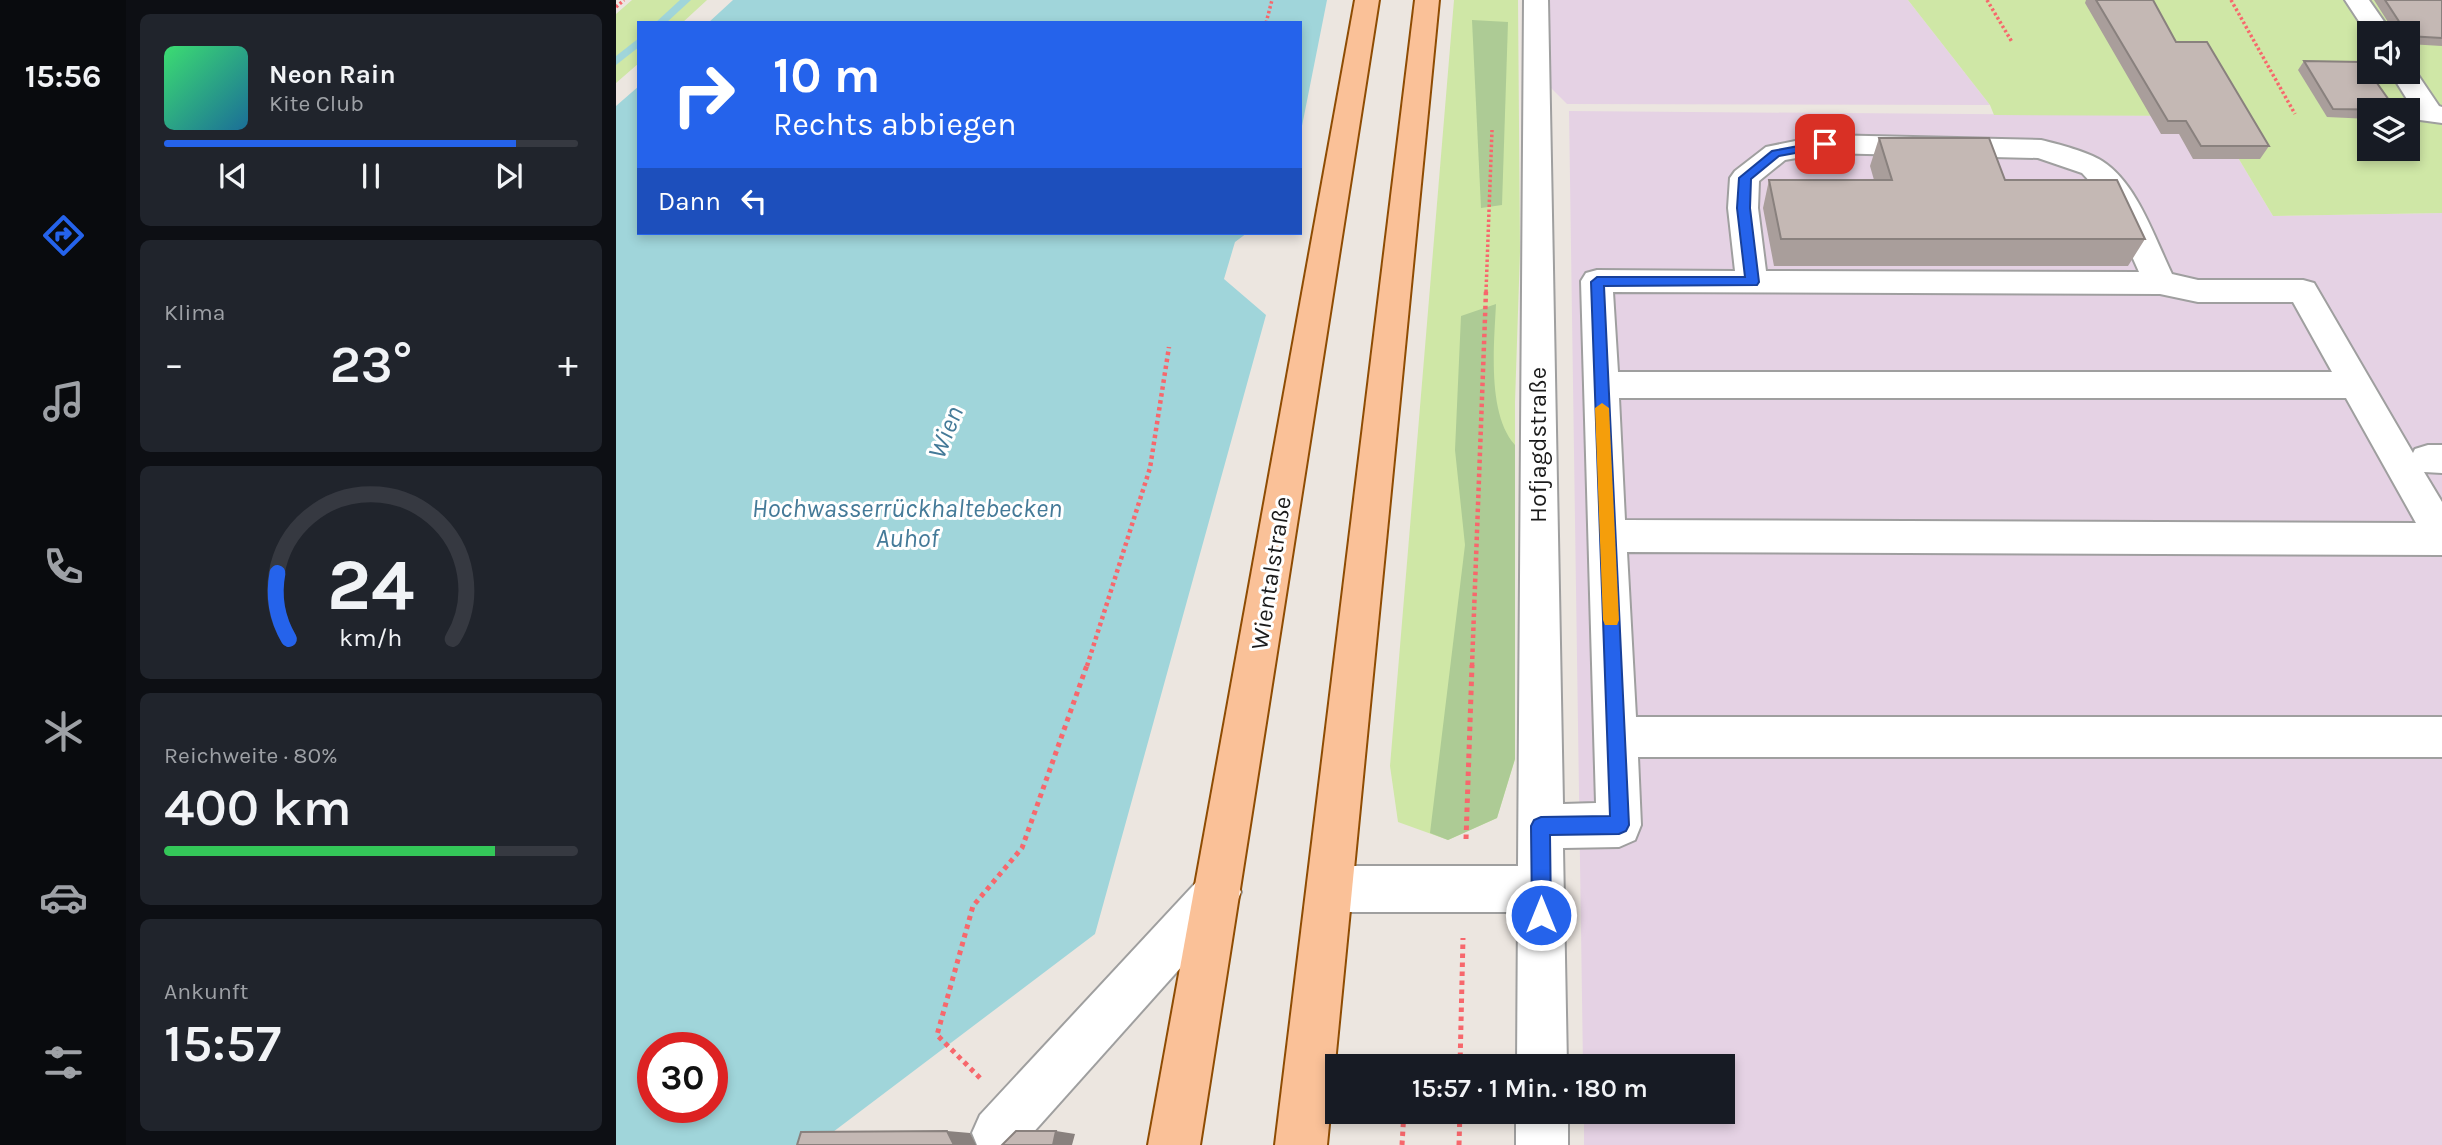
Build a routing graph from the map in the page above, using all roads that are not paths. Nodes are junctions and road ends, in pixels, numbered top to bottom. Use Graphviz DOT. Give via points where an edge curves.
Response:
graph roads {
  1 [pos="1367,0"];
  2 [pos="1427,0"];
  3 [pos="1536,0"];
  4 [pos="2357,0"];
  5 [pos="2371,21"];
  6 [pos="2412,84"];
  7 [pos="2438,120"];
  8 [pos="1752,282"];
  9 [pos="2160,283"];
  10 [pos="2356,385"];
  11 [pos="1601,386"];
  12 [pos="2442,459"];
  13 [pos="2442,482"];
  14 [pos="1607,536"];
  15 [pos="2442,537"];
  16 [pos="1616,737"];
  17 [pos="2442,737"];
  18 [pos="1541,826"];
  19 [pos="1330,889"];
  20 [pos="1541,890"];
  21 [pos="1218,892"];
  22 [pos="1542,1054"];
  23 [pos="1542,1124"];
  24 [pos="998,1133"];
  25 [pos="1174,1145"];
  26 [pos="1301,1145"];
  27 [pos="1542,1145"];
  1 -- 21 [label="main road, Wientalstraße"];
  2 -- 19 [label="main road"];
  3 -- 18 [label="street, Hofjagdstraße"];
  4 -- 5 [label="street"];
  6 -- 7 [label="street"];
  8 -- 9 [label="street"];
  8 -- 9 [label="street" via="1743,208 1745,178 1776,153 1825,144 2041,149 2092,167 2120,196"];
  8 -- 11 [label="street" via="1597,282"];
  9 -- 10 [label="street" via="2198,291 2302,291"];
  10 -- 11 [label="street"];
  10 -- 15 [label="street"];
  11 -- 14 [label="street"];
  12 -- 13 [label="street" via="2428,459"];
  14 -- 15 [label="street"];
  14 -- 16 [label="street"];
  16 -- 17 [label="street"];
  16 -- 18 [label="street" via="1619,825"];
  18 -- 20 [label="street, Hofjagdstraße"];
  19 -- 20 [label="street"];
  19 -- 26 [label="main road"];
  20 -- 22 [label="street, Hofjagdstraße"];
  21 -- 24 [label="street"];
  21 -- 25 [label="main road, Wientalstraße"];
  23 -- 27 [label="street"];
}
